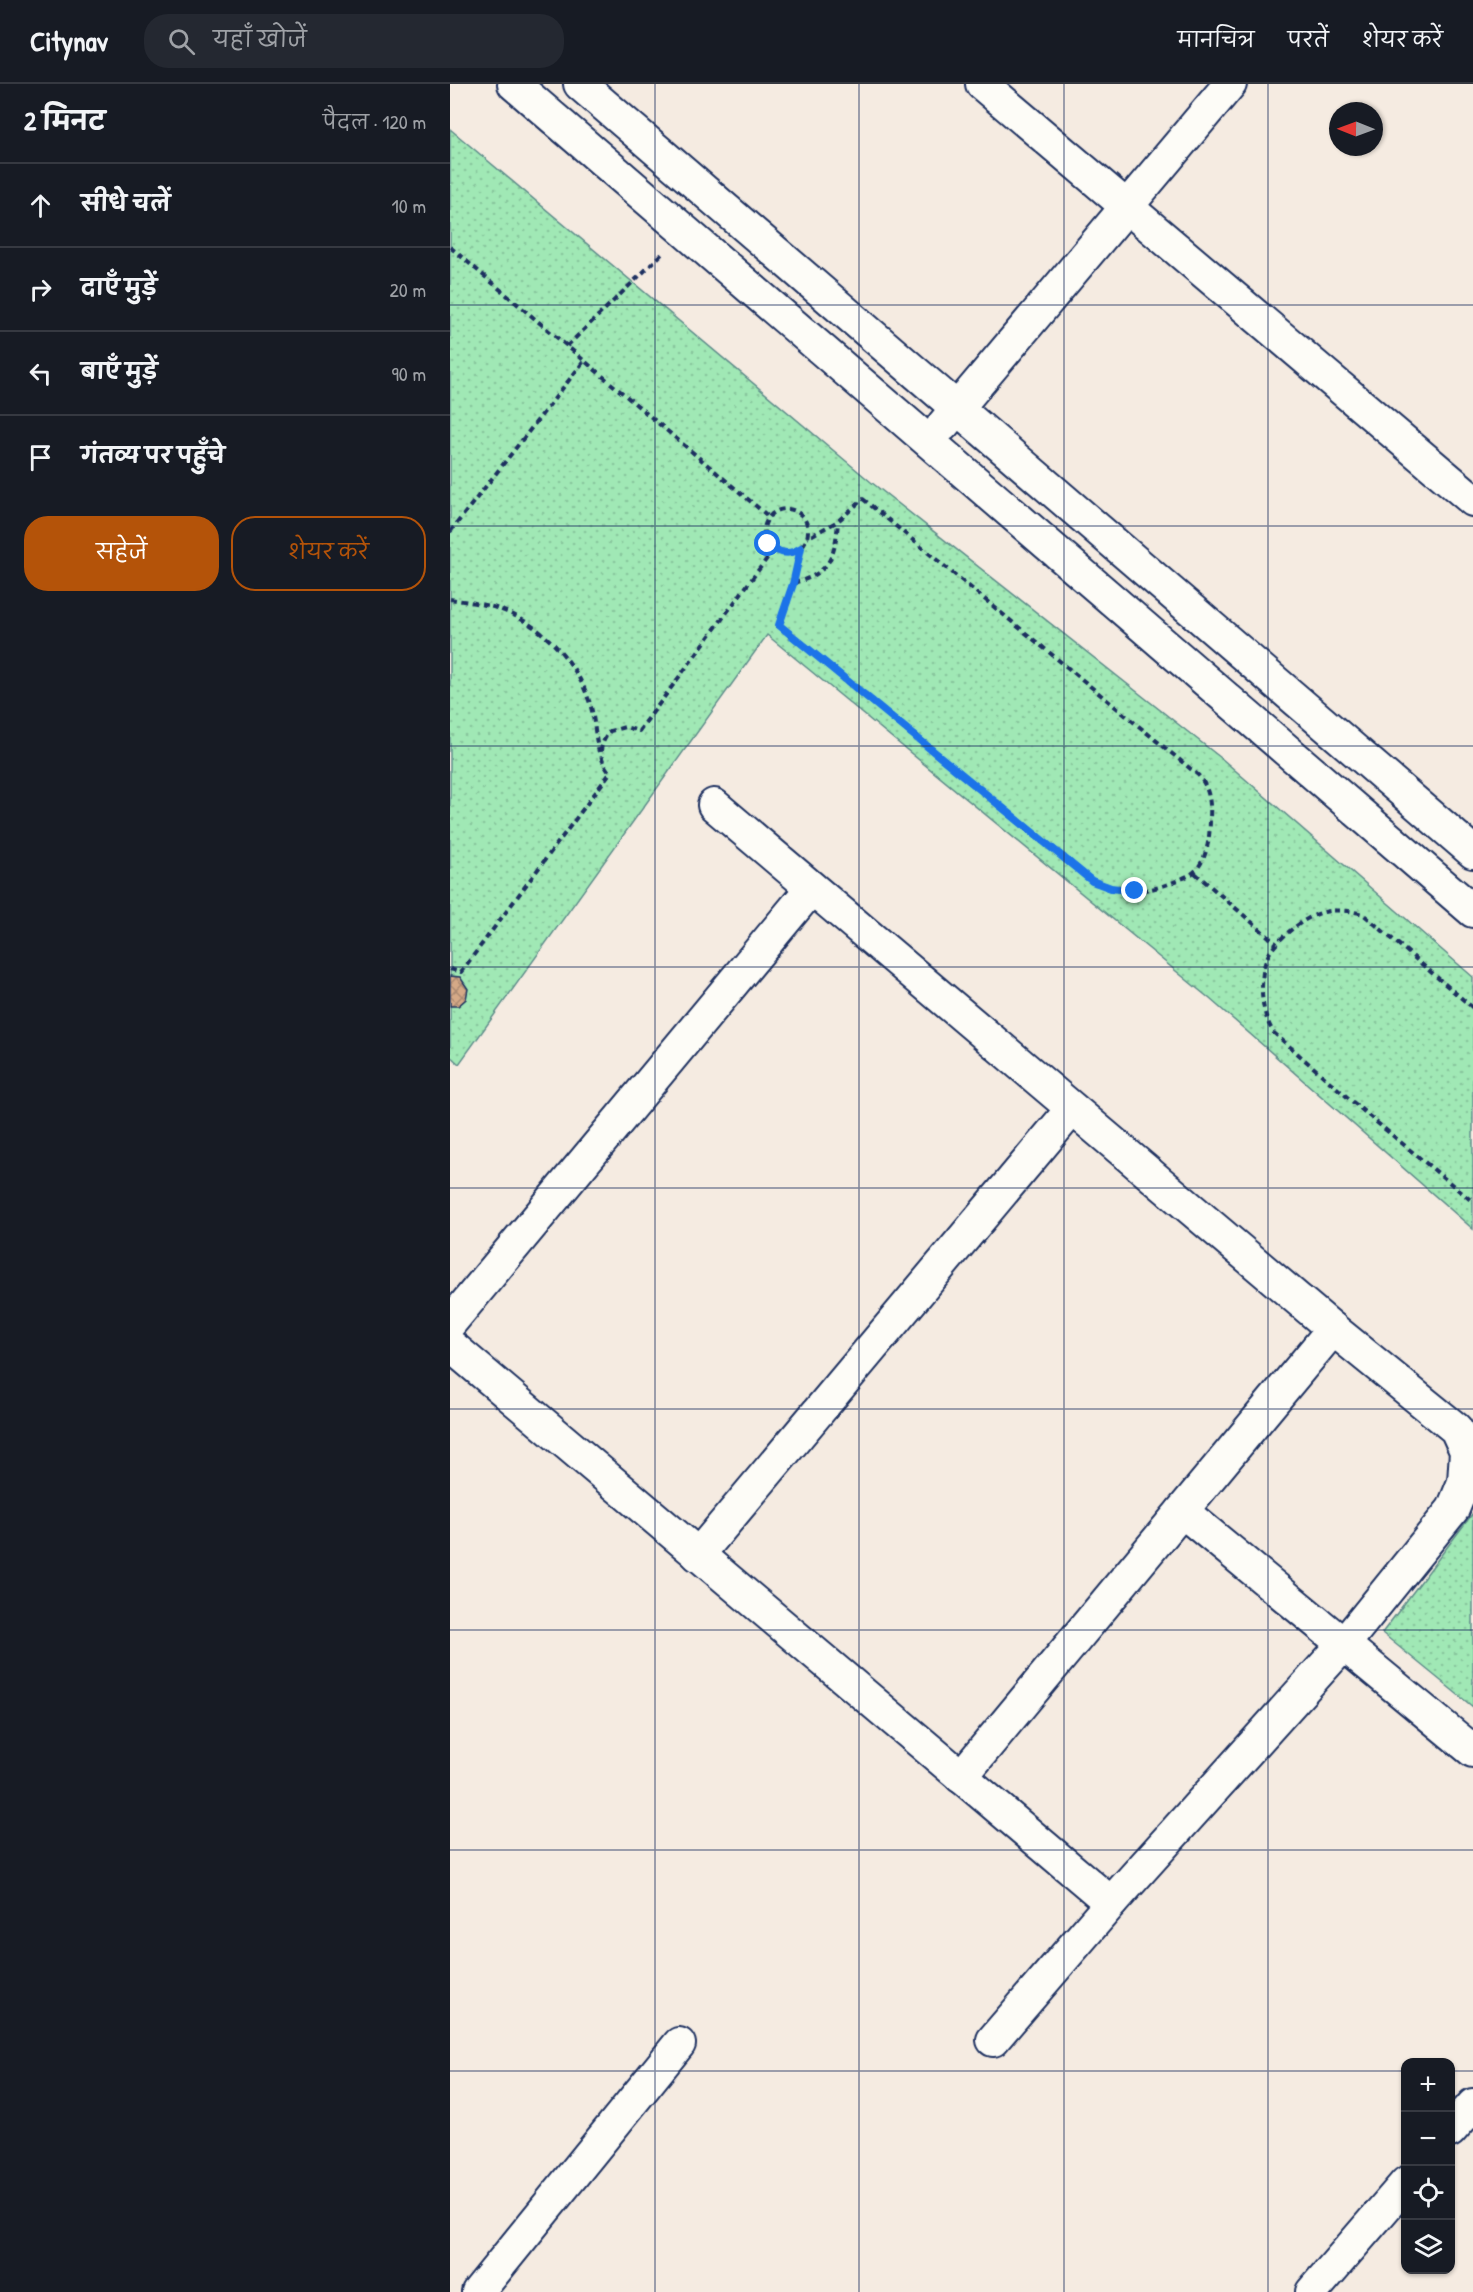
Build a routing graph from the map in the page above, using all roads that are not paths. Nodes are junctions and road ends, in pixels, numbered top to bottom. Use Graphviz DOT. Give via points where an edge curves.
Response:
graph roads {
  1 [pos="514,84"];
  2 [pos="580,84"];
  3 [pos="982,84"];
  4 [pos="1230,84"];
  5 [pos="1126,207"];
  6 [pos="957,408"];
  7 [pos="928,441"];
  8 [pos="1473,500"];
  9 [pos="714,804"];
  10 [pos="1473,852"];
  11 [pos="811,889"];
  12 [pos="1473,911"];
  13 [pos="1072,1109"];
  14 [pos="450,1323"];
  15 [pos="1333,1329"];
  16 [pos="450,1345"];
  17 [pos="1182,1511"];
  18 [pos="698,1555"];
  19 [pos="1344,1644"];
  20 [pos="1473,1751"];
  21 [pos="961,1778"];
  22 [pos="1111,1903"];
  23 [pos="993,2040"];
  24 [pos="679,2044"];
  25 [pos="1473,2105"];
  26 [pos="1455,2125"];
  27 [pos="1401,2189"];
  28 [pos="478,2292"];
  29 [pos="1312,2292"];
  1 -- 7 [label="street"];
  2 -- 6 [label="street"];
  3 -- 5 [label="street"];
  4 -- 5 [label="street"];
  5 -- 6 [label="street"];
  5 -- 8 [label="street"];
  6 -- 7 [label="street"];
  6 -- 10 [label="street"];
  7 -- 12 [label="street"];
  9 -- 11 [label="street"];
  11 -- 13 [label="street"];
  11 -- 14 [label="street"];
  13 -- 15 [label="street"];
  13 -- 18 [label="street"];
  15 -- 17 [label="street"];
  15 -- 19 [label="street" via="1456,1429 1466,1451 1464,1482 1453,1509"];
  16 -- 18 [label="street"];
  17 -- 19 [label="street"];
  17 -- 21 [label="street"];
  18 -- 21 [label="street"];
  19 -- 20 [label="street"];
  19 -- 22 [label="street"];
  21 -- 22 [label="street"];
  22 -- 23 [label="street"];
  24 -- 28 [label="street"];
  25 -- 26 [label="street"];
  27 -- 29 [label="street"];
}
